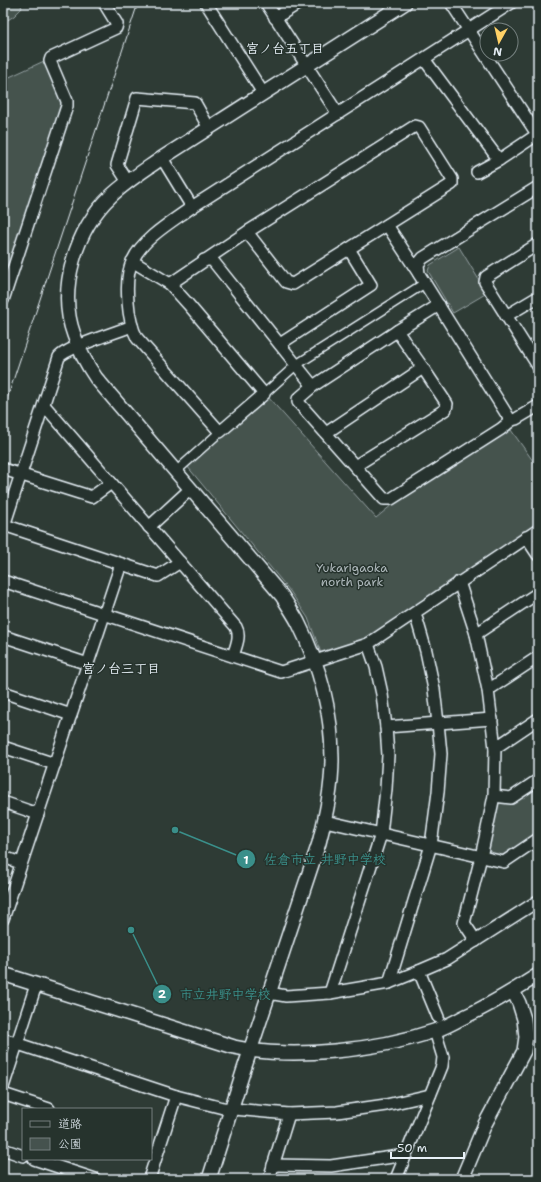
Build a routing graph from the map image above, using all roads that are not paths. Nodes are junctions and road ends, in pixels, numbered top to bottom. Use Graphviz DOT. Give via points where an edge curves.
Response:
graph roads {
  1 [pos="104,3"];
  2 [pos="206,3"];
  3 [pos="266,3"];
  4 [pos="299,3"];
  5 [pos="405,3"];
  6 [pos="451,3"];
  7 [pos="511,3"];
  8 [pos="275,18"];
  9 [pos="469,30"];
  10 [pos="424,59"];
  11 [pos="306,66"];
  12 [pos="263,93"];
  13 [pos="338,114"];
  14 [pos="209,128"];
  15 [pos="538,134"];
  16 [pos="162,158"];
  17 [pos="498,160"];
  18 [pos="477,172"];
  19 [pos="128,182"];
  20 [pos="538,187"];
  21 [pos="192,207"];
  22 [pos="387,225"];
  23 [pos="247,232"];
  24 [pos="538,244"];
  25 [pos="349,249"];
  26 [pos="132,260"];
  27 [pos="204,260"];
  28 [pos="6,279"];
  29 [pos="422,279"];
  30 [pos="170,284"];
  31 [pos="538,296"];
  32 [pos="3,300"];
  33 [pos="439,305"];
  34 [pos="506,316"];
  35 [pos="132,326"];
  36 [pos="397,331"];
  37 [pos="280,344"];
  38 [pos="78,347"];
  39 [pos="534,351"];
  40 [pos="296,365"];
  41 [pos="538,366"];
  42 [pos="423,368"];
  43 [pos="313,386"];
  44 [pos="264,394"];
  45 [pos="44,405"];
  46 [pos="538,406"];
  47 [pos="512,420"];
  48 [pos="220,432"];
  49 [pos="326,433"];
  50 [pos="182,466"];
  51 [pos="355,466"];
  52 [pos="3,469"];
  53 [pos="21,475"];
  54 [pos="111,483"];
  55 [pos="186,493"];
  56 [pos="4,527"];
  57 [pos="149,527"];
  58 [pos="538,530"];
  59 [pos="526,538"];
  60 [pos="538,555"];
  61 [pos="180,562"];
  62 [pos="121,564"];
  63 [pos="3,581"];
  64 [pos="459,582"];
  65 [pos="538,593"];
  66 [pos="415,613"];
  67 [pos="104,614"];
  68 [pos="476,634"];
  69 [pos="3,636"];
  70 [pos="368,644"];
  71 [pos="233,656"];
  72 [pos="538,657"];
  73 [pos="315,662"];
  74 [pos="88,664"];
  75 [pos="488,690"];
  76 [pos="3,692"];
  77 [pos="71,715"];
  78 [pos="492,718"];
  79 [pos="538,719"];
  80 [pos="438,723"];
  81 [pos="386,727"];
  82 [pos="3,747"];
  83 [pos="495,748"];
  84 [pos="54,764"];
  85 [pos="538,780"];
  86 [pos="494,796"];
  87 [pos="3,802"];
  88 [pos="38,814"];
  89 [pos="325,821"];
  90 [pos="381,834"];
  91 [pos="538,839"];
  92 [pos="431,845"];
  93 [pos="3,857"];
  94 [pos="481,857"];
  95 [pos="21,863"];
  96 [pos="538,901"];
  97 [pos="3,916"];
  98 [pos="476,941"];
  99 [pos="420,971"];
  100 [pos="3,974"];
  101 [pos="538,975"];
  102 [pos="389,983"];
  103 [pos="36,985"];
  104 [pos="513,991"];
  105 [pos="269,993"];
  106 [pos="330,994"];
  107 [pos="438,1017"];
  108 [pos="434,1031"];
  109 [pos="3,1038"];
  110 [pos="17,1043"];
  111 [pos="249,1051"];
  112 [pos="3,1087"];
  113 [pos="3,1094"];
  114 [pos="430,1095"];
  115 [pos="176,1096"];
  116 [pos="46,1108"];
  117 [pos="231,1109"];
  118 [pos="289,1114"];
  119 [pos="155,1145"];
  120 [pos="3,1149"];
  121 [pos="406,1155"];
  122 [pos="22,1156"];
  123 [pos="37,1160"];
  124 [pos="273,1165"];
  125 [pos="95,1179"];
  126 [pos="149,1179"];
  127 [pos="209,1179"];
  128 [pos="269,1179"];
  129 [pos="396,1179"];
  130 [pos="462,1179"];
  1 -- 28 [label="street" via="117,24 116,28 50,60 67,106"];
  2 -- 12 [label="street"];
  3 -- 8 [label="street"];
  4 -- 8 [label="street"];
  5 -- 11 [label="street"];
  6 -- 9 [label="street"];
  7 -- 9 [label="street"];
  8 -- 11 [label="street"];
  9 -- 10 [label="street"];
  9 -- 15 [label="street"];
  10 -- 13 [label="street"];
  10 -- 17 [label="street"];
  11 -- 12 [label="street"];
  11 -- 13 [label="street"];
  12 -- 14 [label="street"];
  13 -- 21 [label="street"];
  14 -- 16 [label="street"];
  14 -- 19 [label="street" via="195,103 137,98 117,165"];
  15 -- 17 [label="street"];
  16 -- 19 [label="street"];
  16 -- 21 [label="street"];
  17 -- 18 [label="street"];
  19 -- 38 [label="street" via="99,209 80,238 69,281 68,309"];
  20 -- 29 [label="street" via="423,258 418,264"];
  21 -- 26 [label="street" via="149,239"];
  22 -- 23 [label="street" via="452,184 452,179 419,127 414,126"];
  22 -- 25 [label="street"];
  22 -- 29 [label="street"];
  23 -- 25 [label="street" via="286,282 293,284"];
  23 -- 27 [label="street"];
  24 -- 34 [label="street" via="486,277 485,282"];
  25 -- 37 [label="street" via="371,285"];
  26 -- 30 [label="street"];
  26 -- 35 [label="street" via="127,295"];
  27 -- 30 [label="street"];
  27 -- 37 [label="street" via="213,261"];
  28 -- 32 [label="street"];
  29 -- 33 [label="street"];
  29 -- 40 [label="street"];
  30 -- 44 [label="street"];
  31 -- 34 [label="street"];
  33 -- 36 [label="street"];
  33 -- 47 [label="street"];
  34 -- 39 [label="street"];
  35 -- 38 [label="street"];
  35 -- 48 [label="street" via="137,338"];
  36 -- 42 [label="street"];
  36 -- 43 [label="street"];
  37 -- 40 [label="street"];
  38 -- 45 [label="street" via="59,357"];
  38 -- 73 [label="street" via="96,378 282,596 298,621"];
  39 -- 41 [label="street"];
  40 -- 43 [label="street"];
  40 -- 44 [label="street"];
  42 -- 49 [label="street"];
  42 -- 51 [label="street" via="446,404 446,409"];
  43 -- 49 [label="street" via="298,399 298,402"];
  44 -- 48 [label="street"];
  45 -- 53 [label="street"];
  45 -- 54 [label="street"];
  46 -- 47 [label="street"];
  47 -- 51 [label="street" via="390,499 384,499"];
  48 -- 50 [label="street"];
  49 -- 51 [label="street"];
  52 -- 53 [label="street"];
  53 -- 54 [label="street" via="92,497"];
  53 -- 56 [label="street"];
  54 -- 57 [label="street"];
  55 -- 57 [label="street"];
  56 -- 62 [label="street"];
  57 -- 61 [label="street"];
  58 -- 59 [label="street"];
  59 -- 60 [label="street"];
  59 -- 64 [label="street"];
  61 -- 62 [label="street" via="158,576"];
  61 -- 71 [label="street" via="236,627 239,636"];
  62 -- 67 [label="street"];
  63 -- 67 [label="street"];
  64 -- 66 [label="street"];
  64 -- 68 [label="street"];
  65 -- 68 [label="street"];
  66 -- 70 [label="street"];
  66 -- 80 [label="street" via="434,689"];
  67 -- 71 [label="street"];
  67 -- 74 [label="street"];
  68 -- 75 [label="street"];
  69 -- 74 [label="street"];
  70 -- 73 [label="street"];
  70 -- 81 [label="street" via="382,694"];
  71 -- 73 [label="street" via="281,672"];
  72 -- 75 [label="street"];
  73 -- 89 [label="street" via="326,701 331,744 331,778"];
  74 -- 77 [label="street"];
  75 -- 78 [label="street"];
  76 -- 77 [label="street"];
  77 -- 84 [label="street"];
  78 -- 80 [label="street"];
  78 -- 83 [label="street"];
  79 -- 83 [label="street"];
  80 -- 81 [label="street"];
  80 -- 92 [label="street" via="441,754"];
  81 -- 90 [label="street" via="388,754"];
  82 -- 84 [label="street"];
  83 -- 86 [label="street"];
  84 -- 88 [label="street"];
  85 -- 86 [label="street" via="511,798"];
  86 -- 94 [label="street"];
  87 -- 88 [label="street"];
  88 -- 95 [label="street"];
  89 -- 90 [label="street"];
  89 -- 105 [label="street"];
  90 -- 92 [label="street"];
  90 -- 106 [label="street"];
  91 -- 94 [label="street" via="504,862"];
  92 -- 94 [label="street"];
  92 -- 102 [label="street"];
  93 -- 95 [label="street"];
  94 -- 98 [label="street" via="464,923"];
  95 -- 97 [label="street"];
  96 -- 98 [label="street"];
  98 -- 99 [label="street" via="447,959"];
  99 -- 102 [label="street"];
  99 -- 107 [label="street"];
  100 -- 103 [label="street"];
  101 -- 104 [label="street"];
  102 -- 106 [label="street"];
  103 -- 110 [label="street"];
  103 -- 111 [label="street"];
  104 -- 108 [label="street" via="482,1009"];
  104 -- 130 [label="street" via="524,1019 524,1051 485,1124"];
  105 -- 106 [label="street" via="286,996"];
  105 -- 111 [label="street"];
  108 -- 111 [label="street" via="360,1048 298,1053"];
  108 -- 114 [label="street" via="443,1057"];
  109 -- 110 [label="street"];
  110 -- 112 [label="street"];
  110 -- 115 [label="street"];
  111 -- 117 [label="street"];
  113 -- 116 [label="street"];
  114 -- 118 [label="street" via="337,1112"];
  114 -- 121 [label="street"];
  115 -- 117 [label="street"];
  115 -- 119 [label="street"];
  117 -- 118 [label="street"];
  117 -- 127 [label="street"];
  118 -- 124 [label="street"];
  119 -- 126 [label="street"];
  120 -- 122 [label="street"];
  121 -- 124 [label="street" via="332,1166"];
  121 -- 129 [label="street"];
  123 -- 125 [label="street"];
  124 -- 128 [label="street"];
}
